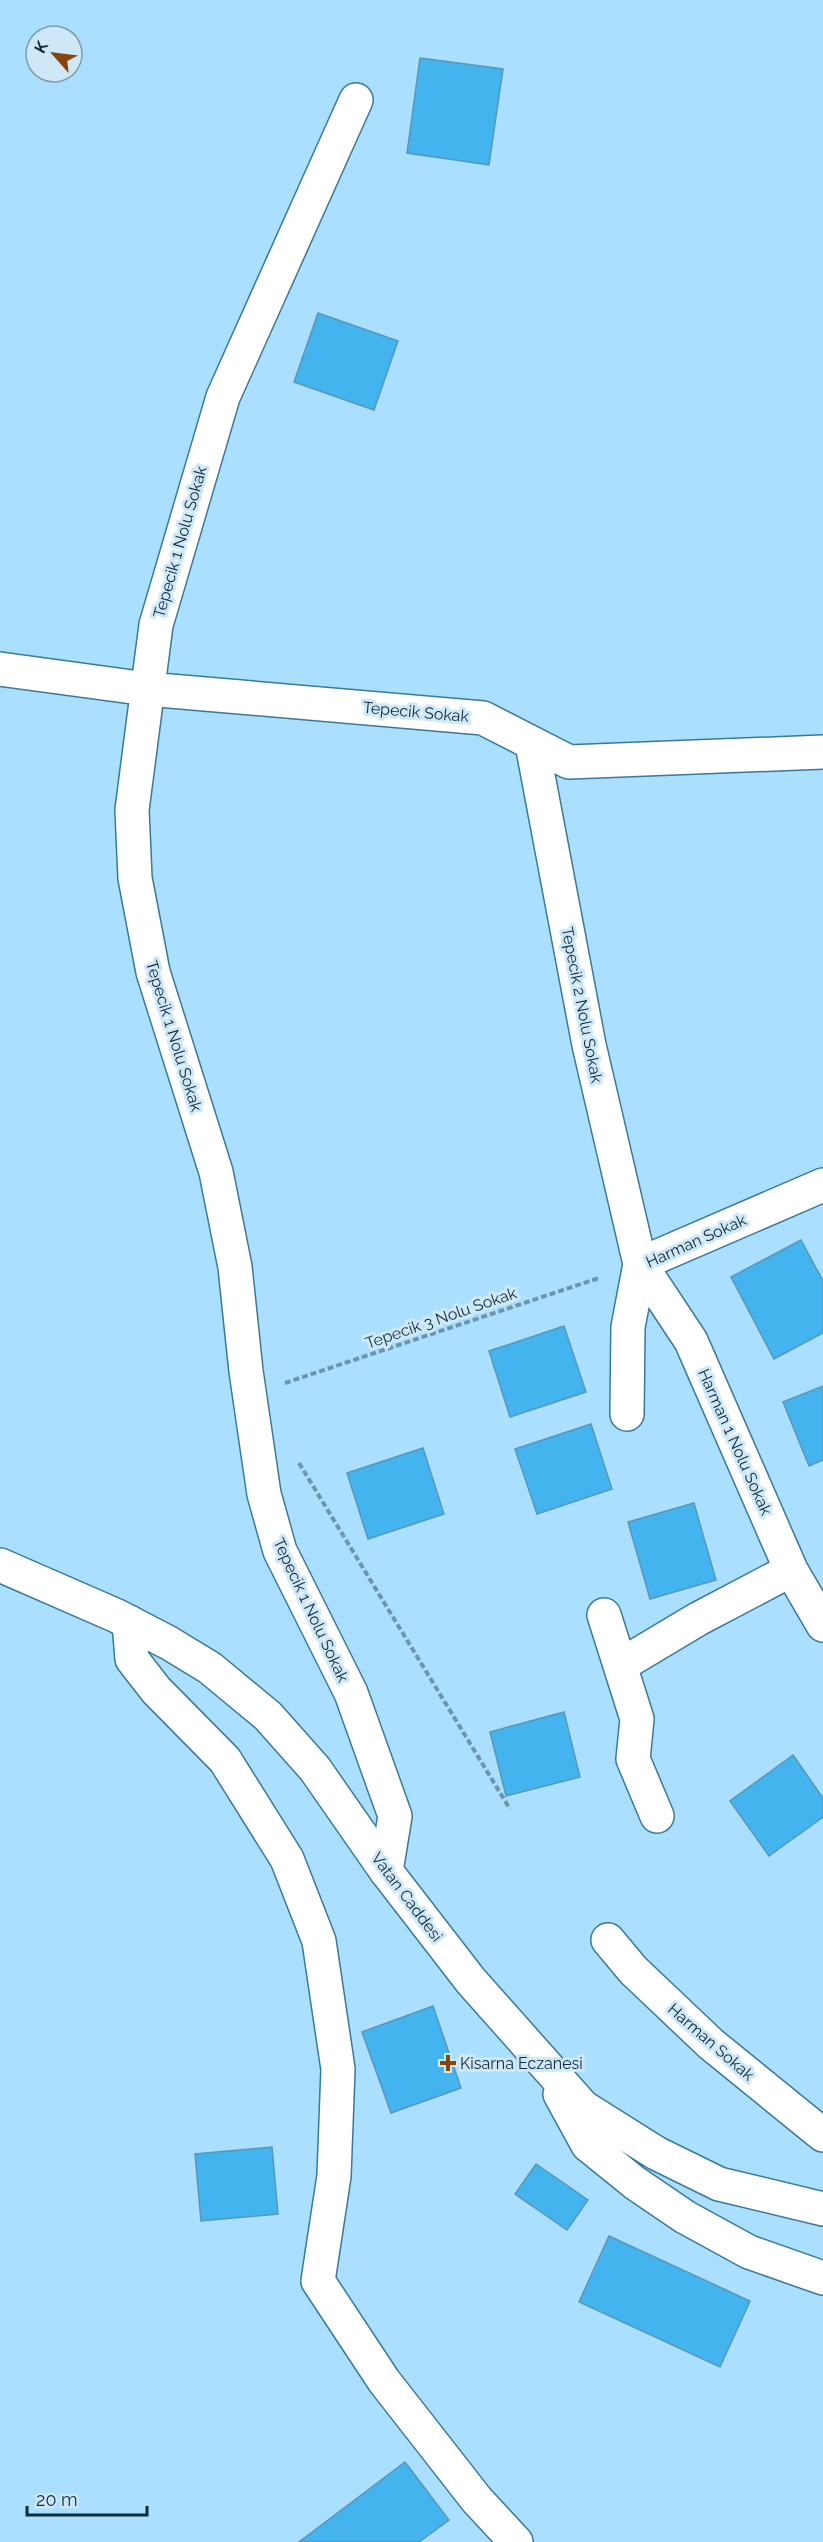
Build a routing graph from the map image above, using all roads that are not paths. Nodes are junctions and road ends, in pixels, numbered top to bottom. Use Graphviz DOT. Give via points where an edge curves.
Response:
graph roads {
  1 [pos="356,100"];
  2 [pos="0,669"];
  3 [pos="147,689"];
  4 [pos="532,744"];
  5 [pos="823,752"];
  6 [pos="823,1185"];
  7 [pos="640,1264"];
  8 [pos="627,1414"];
  9 [pos="0,1566"];
  10 [pos="791,1569"];
  11 [pos="604,1615"];
  12 [pos="129,1622"];
  13 [pos="823,1625"];
  14 [pos="621,1665"];
  15 [pos="657,1816"];
  16 [pos="386,1870"];
  17 [pos="608,1940"];
  18 [pos="542,2061"];
  19 [pos="823,2135"];
  20 [pos="823,2209"];
  21 [pos="823,2278"];
  22 [pos="516,2542"];
  1 -- 3 [label="street, Tepecik 1 Nolu Sokak" via="223,397 156,625"];
  2 -- 3 [label="street, Tepecik Sokak"];
  3 -- 4 [label="street, Tepecik Sokak" via="483,718"];
  3 -- 16 [label="street, Tepecik 1 Nolu Sokak" via="132,810 135,878 153,972 216,1172 235,1268 264,1494 280,1551 351,1693 395,1816"];
  4 -- 5 [label="street, Tepecik Sokak" via="569,762"];
  4 -- 7 [label="street, Tepecik 2 Nolu Sokak" via="589,1045"];
  6 -- 7 [label="street, Harman Sokak"];
  7 -- 8 [label="street, Harman Sokak" via="628,1327"];
  7 -- 10 [label="street, Harman 1 Nolu Sokak" via="691,1341"];
  9 -- 12 [label="street, Vatan Caddesi"];
  10 -- 13 [label="street, Harman 1 Nolu Sokak"];
  10 -- 14 [label="street"];
  11 -- 14 [label="street"];
  12 -- 16 [label="street, Vatan Caddesi" via="210,1668 268,1716 315,1769"];
  12 -- 22 [label="street" via="132,1659 156,1690 225,1760 287,1859 319,1941 338,2069 334,2176 318,2281 384,2381 477,2500"];
  14 -- 15 [label="street" via="637,1719 633,1759"];
  16 -- 18 [label="street, Vatan Caddesi" via="471,1981"];
  17 -- 19 [label="street, Harman Sokak" via="633,1970 711,2044"];
  18 -- 20 [label="street, Vatan Caddesi" via="583,2107 656,2153 719,2184"];
  18 -- 21 [label="street" via="588,2145 635,2183 685,2217 749,2252"];
}
